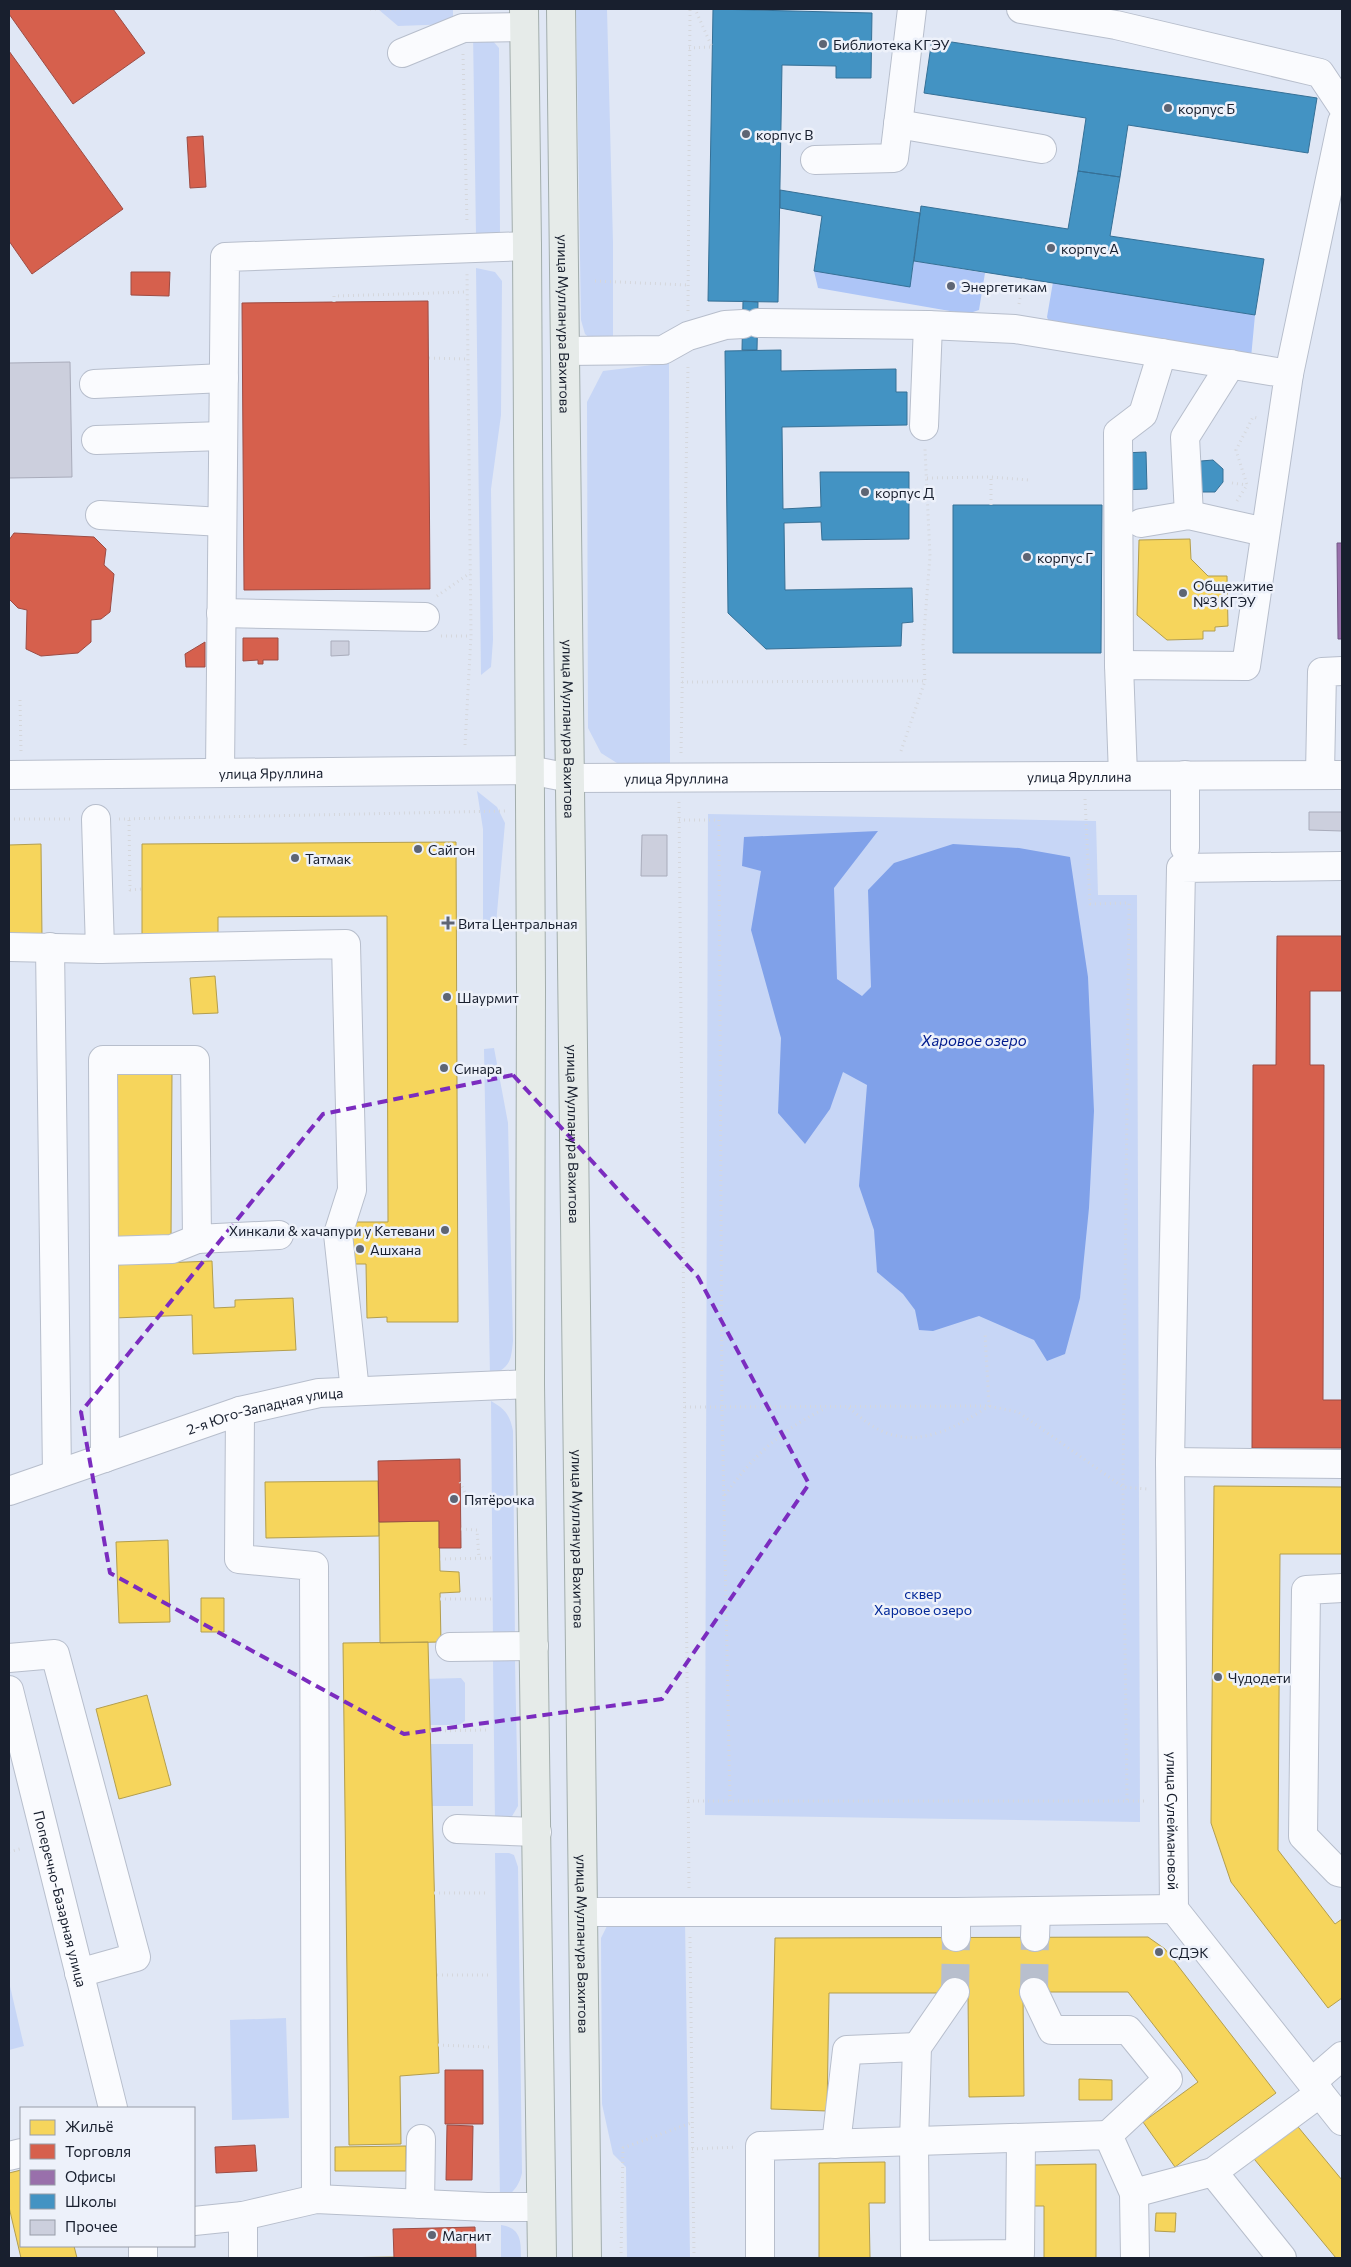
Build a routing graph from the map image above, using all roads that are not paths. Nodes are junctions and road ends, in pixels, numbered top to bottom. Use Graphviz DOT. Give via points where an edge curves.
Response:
graph roads {
  1 [pos="561,9"];
  2 [pos="912,9"];
  3 [pos="1021,9"];
  4 [pos="1119,17"];
  5 [pos="524,18"];
  6 [pos="402,53"];
  7 [pos="1342,106"];
  8 [pos="1342,122"];
  9 [pos="898,124"];
  10 [pos="1042,149"];
  11 [pos="815,160"];
  12 [pos="528,246"];
  13 [pos="928,325"];
  14 [pos="565,351"];
  15 [pos="1162,353"];
  16 [pos="1232,364"];
  17 [pos="1289,374"];
  18 [pos="224,378"];
  19 [pos="94,384"];
  20 [pos="924,426"];
  21 [pos="223,436"];
  22 [pos="96,440"];
  23 [pos="100,515"];
  24 [pos="1189,515"];
  25 [pos="222,522"];
  26 [pos="1141,522"];
  27 [pos="1265,532"];
  28 [pos="221,613"];
  29 [pos="425,617"];
  30 [pos="1119,665"];
  31 [pos="1342,671"];
  32 [pos="15,766"];
  33 [pos="529,770"];
  34 [pos="220,772"];
  35 [pos="1331,774"];
  36 [pos="1123,775"];
  37 [pos="1185,775"];
  38 [pos="570,778"];
  39 [pos="96,819"];
  40 [pos="1184,848"];
  41 [pos="1342,866"];
  42 [pos="9,947"];
  43 [pos="50,947"];
  44 [pos="100,949"];
  45 [pos="279,1235"];
  46 [pos="197,1239"];
  47 [pos="105,1251"];
  48 [pos="530,1384"];
  49 [pos="356,1391"];
  50 [pos="240,1411"];
  51 [pos="105,1458"];
  52 [pos="1170,1462"];
  53 [pos="1342,1464"];
  54 [pos="56,1474"];
  55 [pos="9,1491"];
  56 [pos="1342,1588"];
  57 [pos="534,1646"];
  58 [pos="450,1648"];
  59 [pos="9,1658"];
  60 [pos="9,1690"];
  61 [pos="457,1829"];
  62 [pos="536,1832"];
  63 [pos="1342,1873"];
  64 [pos="1174,1909"];
  65 [pos="584,1912"];
  66 [pos="79,1973"];
  67 [pos="955,1992"];
  68 [pos="1034,1992"];
  69 [pos="917,2047"];
  70 [pos="1342,2056"];
  71 [pos="1316,2087"];
  72 [pos="113,2107"];
  73 [pos="1342,2121"];
  74 [pos="1108,2135"];
  75 [pos="1022,2138"];
  76 [pos="421,2139"];
  77 [pos="914,2141"];
  78 [pos="835,2144"];
  79 [pos="1213,2172"];
  80 [pos="1134,2193"];
  81 [pos="316,2200"];
  82 [pos="420,2204"];
  83 [pos="541,2206"];
  84 [pos="244,2216"];
  85 [pos="195,2221"];
  86 [pos="243,2258"];
  87 [pos="542,2258"];
  88 [pos="586,2258"];
  89 [pos="760,2258"];
  90 [pos="1135,2258"];
  91 [pos="1282,2258"];
  1 -- 14 [label="main road, улица Мулланура Вахитова"];
  2 -- 9 [label="street"];
  3 -- 4 [label="street"];
  4 -- 7 [label="street" via="1320,73"];
  5 -- 6 [label="street" via="463,28"];
  5 -- 12 [label="main road"];
  8 -- 17 [label="street"];
  9 -- 10 [label="street"];
  9 -- 11 [label="street" via="894,158"];
  12 -- 18 [label="street" via="225,258"];
  12 -- 33 [label="main road"];
  13 -- 14 [label="street" via="725,325 688,336 663,350"];
  13 -- 15 [label="street" via="1015,329"];
  13 -- 20 [label="street"];
  14 -- 38 [label="main road, улица Мулланура Вахитова"];
  15 -- 16 [label="street"];
  15 -- 30 [label="street" via="1143,414 1118,433"];
  16 -- 17 [label="street"];
  16 -- 24 [label="street" via="1185,437"];
  17 -- 27 [label="street"];
  18 -- 19 [label="street"];
  18 -- 21 [label="street"];
  21 -- 22 [label="street"];
  21 -- 25 [label="street"];
  23 -- 25 [label="street"];
  24 -- 26 [label="street"];
  24 -- 27 [label="street"];
  25 -- 28 [label="street"];
  27 -- 30 [label="street" via="1246,666"];
  28 -- 29 [label="street"];
  28 -- 34 [label="street"];
  30 -- 36 [label="street"];
  31 -- 35 [label="street" via="1322,672"];
  32 -- 34 [label="street, улица Яруллина"];
  33 -- 34 [label="street, улица Яруллина"];
  33 -- 38 [label="street, улица Яруллина"];
  33 -- 48 [label="main road"];
  35 -- 37 [label="street, улица Яруллина"];
  36 -- 37 [label="street, улица Яруллина"];
  36 -- 38 [label="street, улица Яруллина"];
  37 -- 40 [label="street"];
  38 -- 65 [label="main road, улица Мулланура Вахитова"];
  39 -- 44 [label="street"];
  41 -- 52 [label="street, улица Сулеймановой" via="1181,868"];
  42 -- 43 [label="street"];
  43 -- 44 [label="street"];
  43 -- 54 [label="street"];
  44 -- 49 [label="street" via="346,944 352,1190 338,1234"];
  45 -- 46 [label="street"];
  46 -- 47 [label="street" via="172,1250"];
  46 -- 47 [label="street" via="195,1060 103,1060"];
  47 -- 51 [label="street"];
  48 -- 49 [label="street, 2-я Юго-Западная улица"];
  48 -- 57 [label="main road"];
  49 -- 50 [label="street, 2-я Юго-Западная улица" via="319,1394"];
  50 -- 51 [label="street, 2-я Юго-Западная улица"];
  50 -- 81 [label="street" via="239,1559 314,1566"];
  51 -- 54 [label="street, 2-я Юго-Западная улица"];
  52 -- 53 [label="street"];
  52 -- 64 [label="street, улица Сулеймановой"];
  54 -- 55 [label="street, 2-я Юго-Западная улица"];
  56 -- 63 [label="street" via="1306,1590 1303,1836"];
  57 -- 58 [label="street"];
  57 -- 62 [label="main road"];
  59 -- 66 [label="street" via="55,1654 136,1957"];
  60 -- 66 [label="street, Поперечно-Базарная улица"];
  61 -- 62 [label="street"];
  62 -- 83 [label="main road"];
  64 -- 65 [label="street" via="1035,1924 956,1925 690,1912"];
  64 -- 71 [label="street, улица Сулеймановой"];
  65 -- 88 [label="main road, улица Мулланура Вахитова"];
  66 -- 72 [label="street, Поперечно-Базарная улица"];
  67 -- 69 [label="street"];
  68 -- 74 [label="street" via="1052,2030 1128,2030 1168,2079"];
  69 -- 77 [label="street"];
  69 -- 78 [label="street" via="847,2050"];
  70 -- 71 [label="street"];
  71 -- 73 [label="street, улица Сулеймановой"];
  71 -- 79 [label="street"];
  74 -- 75 [label="street"];
  74 -- 80 [label="street"];
  75 -- 77 [label="street"];
  75 -- 77 [label="street" via="1020,2254 915,2256"];
  76 -- 82 [label="street"];
  77 -- 78 [label="street"];
  78 -- 89 [label="street" via="760,2146"];
  79 -- 80 [label="street"];
  79 -- 91 [label="street"];
  80 -- 90 [label="street"];
  81 -- 82 [label="street"];
  81 -- 84 [label="street"];
  82 -- 83 [label="street"];
  83 -- 87 [label="main road"];
  84 -- 85 [label="street"];
  84 -- 86 [label="street"];
}
